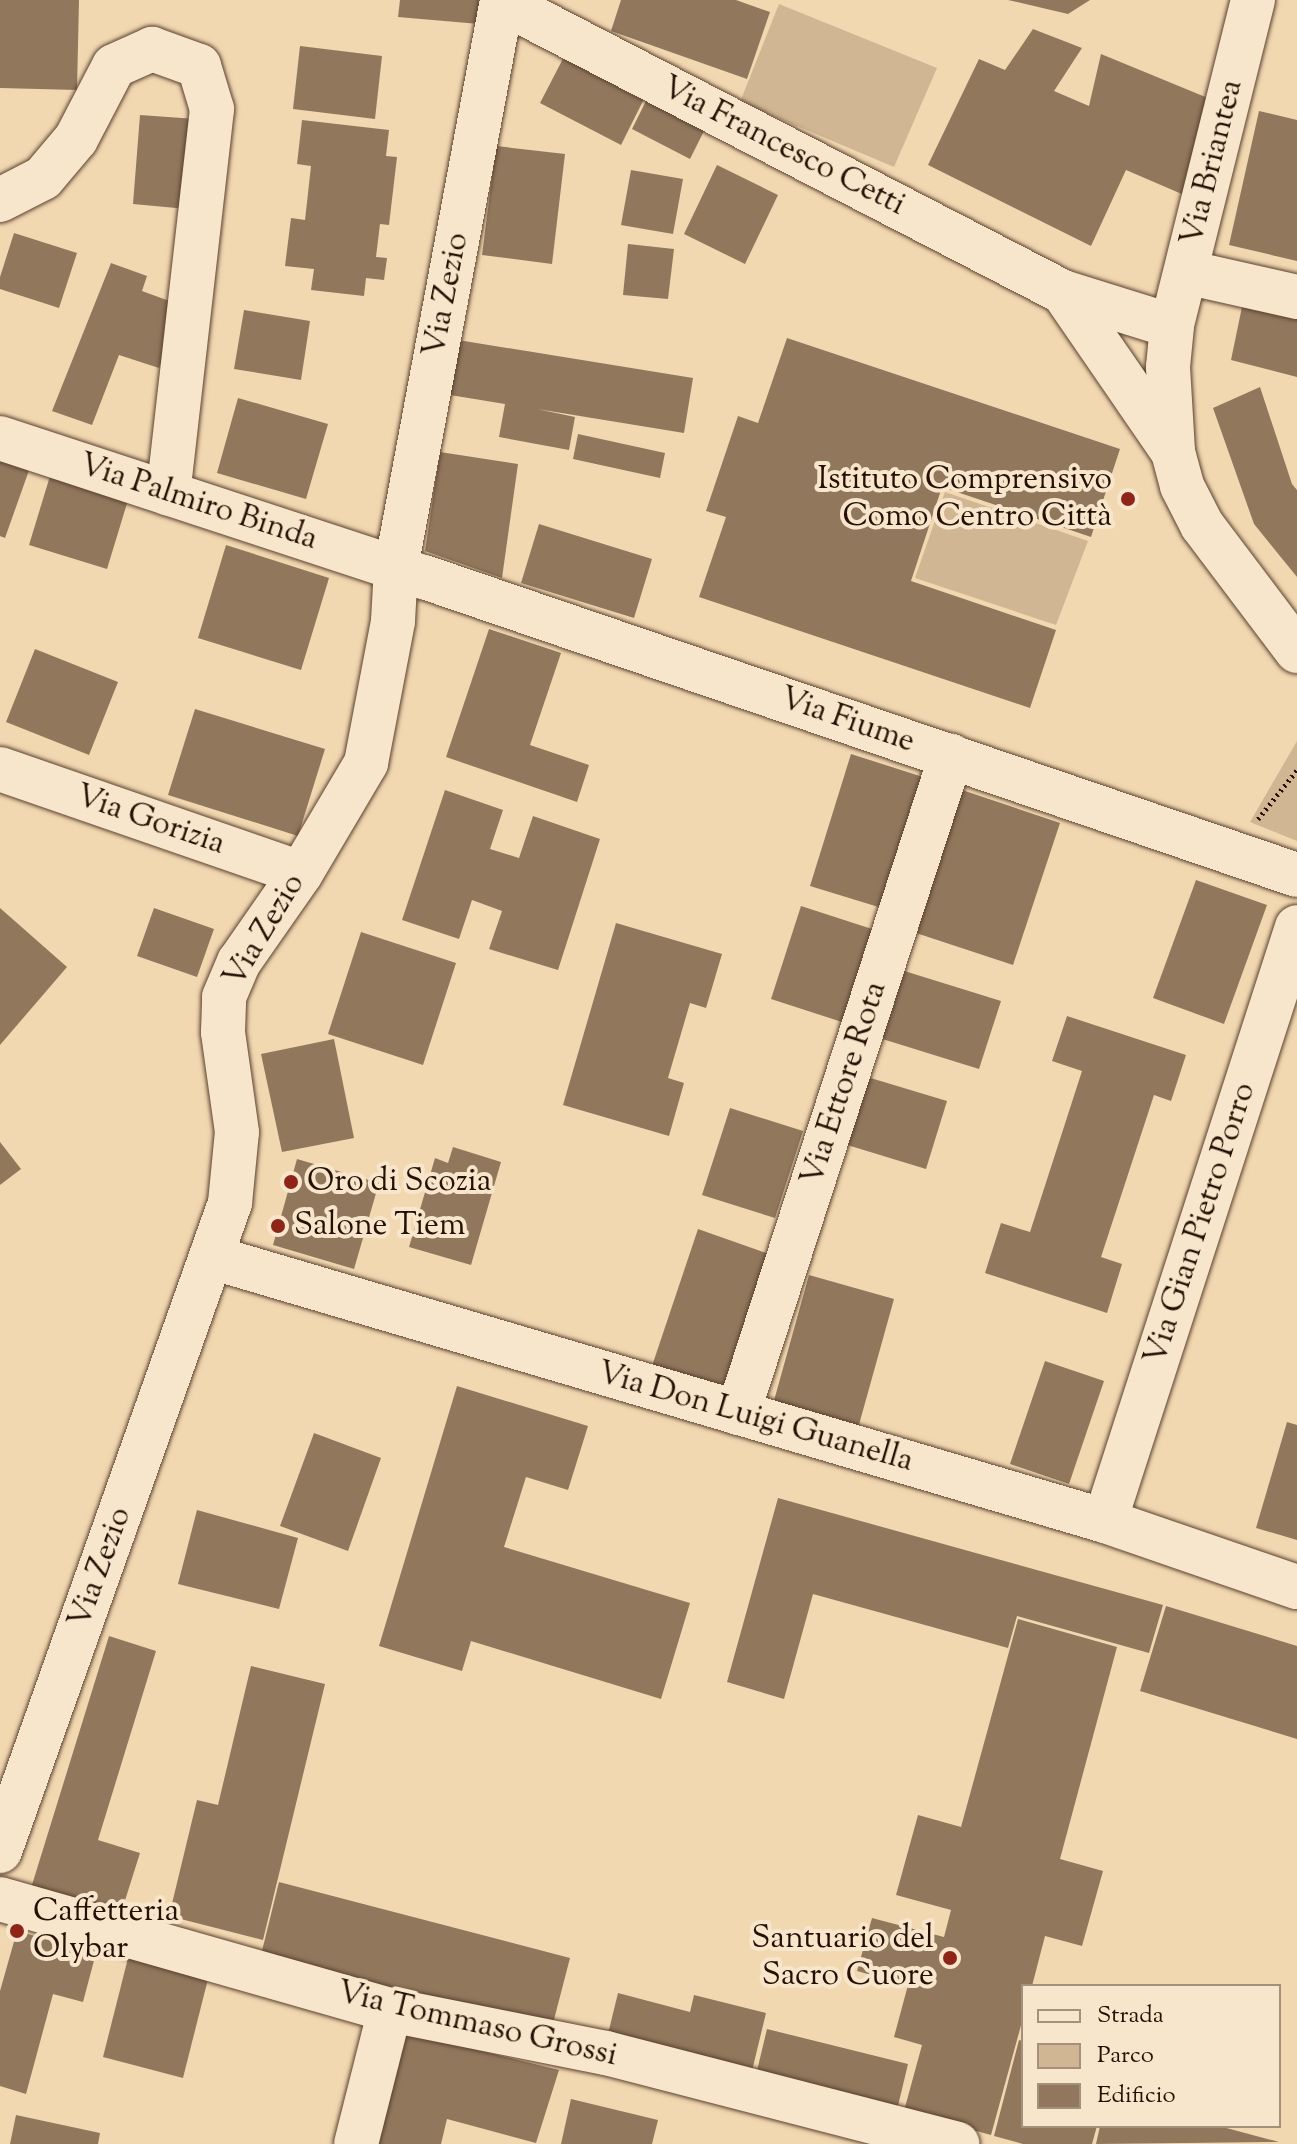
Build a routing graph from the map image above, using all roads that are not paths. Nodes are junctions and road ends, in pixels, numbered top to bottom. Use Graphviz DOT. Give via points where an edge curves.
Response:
graph roads {
  1 [pos="1253,0"];
  2 [pos="502,1"];
  3 [pos="0,200"];
  4 [pos="1186,272"];
  5 [pos="1063,292"];
  6 [pos="1297,297"];
  7 [pos="1172,326"];
  8 [pos="0,438"];
  9 [pos="1173,452"];
  10 [pos="168,493"];
  11 [pos="396,568"];
  12 [pos="1297,651"];
  13 [pos="951,756"];
  14 [pos="0,769"];
  15 [pos="301,873"];
  16 [pos="1297,875"];
  17 [pos="1297,927"];
  18 [pos="211,1257"];
  19 [pos="738,1413"];
  20 [pos="1105,1521"];
  21 [pos="1297,1587"];
  22 [pos="0,1851"];
  23 [pos="0,1899"];
  24 [pos="390,2010"];
  25 [pos="356,2144"];
  26 [pos="957,2144"];
  1 -- 4 [label="street, Via Briantea"];
  2 -- 5 [label="street, Via Francesco Cetti"];
  2 -- 11 [label="street, Via Zezio"];
  3 -- 10 [label="street" via="43,178 76,139 114,66 152,49 199,66 212,109"];
  4 -- 6 [label="street"];
  4 -- 7 [label="street, Via Briantea"];
  5 -- 7 [label="street, Via Francesco Cetti"];
  5 -- 9 [label="street, Via Francesco Cetti"];
  7 -- 9 [label="street, Via Briantea" via="1168,367"];
  8 -- 10 [label="street, Via Palmiro Binda"];
  9 -- 12 [label="street" via="1182,486 1202,525"];
  10 -- 11 [label="street, Via Palmiro Binda"];
  11 -- 13 [label="street, Via Fiume"];
  11 -- 15 [label="street, Via Zezio" via="393,621 366,763"];
  13 -- 16 [label="street, Via Fiume"];
  13 -- 19 [label="street, Via Ettore Rota"];
  14 -- 15 [label="street, Via Gorizia"];
  15 -- 18 [label="street, Via Zezio" via="239,962 224,997 237,1153 230,1203"];
  17 -- 20 [label="street, Via Gian Pietro Porro"];
  18 -- 19 [label="street, Via Don Luigi Guanella"];
  18 -- 22 [label="street, Via Zezio"];
  19 -- 20 [label="street, Via Don Luigi Guanella"];
  20 -- 21 [label="street, Via Don Luigi Guanella"];
  23 -- 24 [label="street, Via Tommaso Grossi"];
  24 -- 25 [label="street"];
  24 -- 26 [label="street, Via Tommaso Grossi" via="606,2053"];
}
